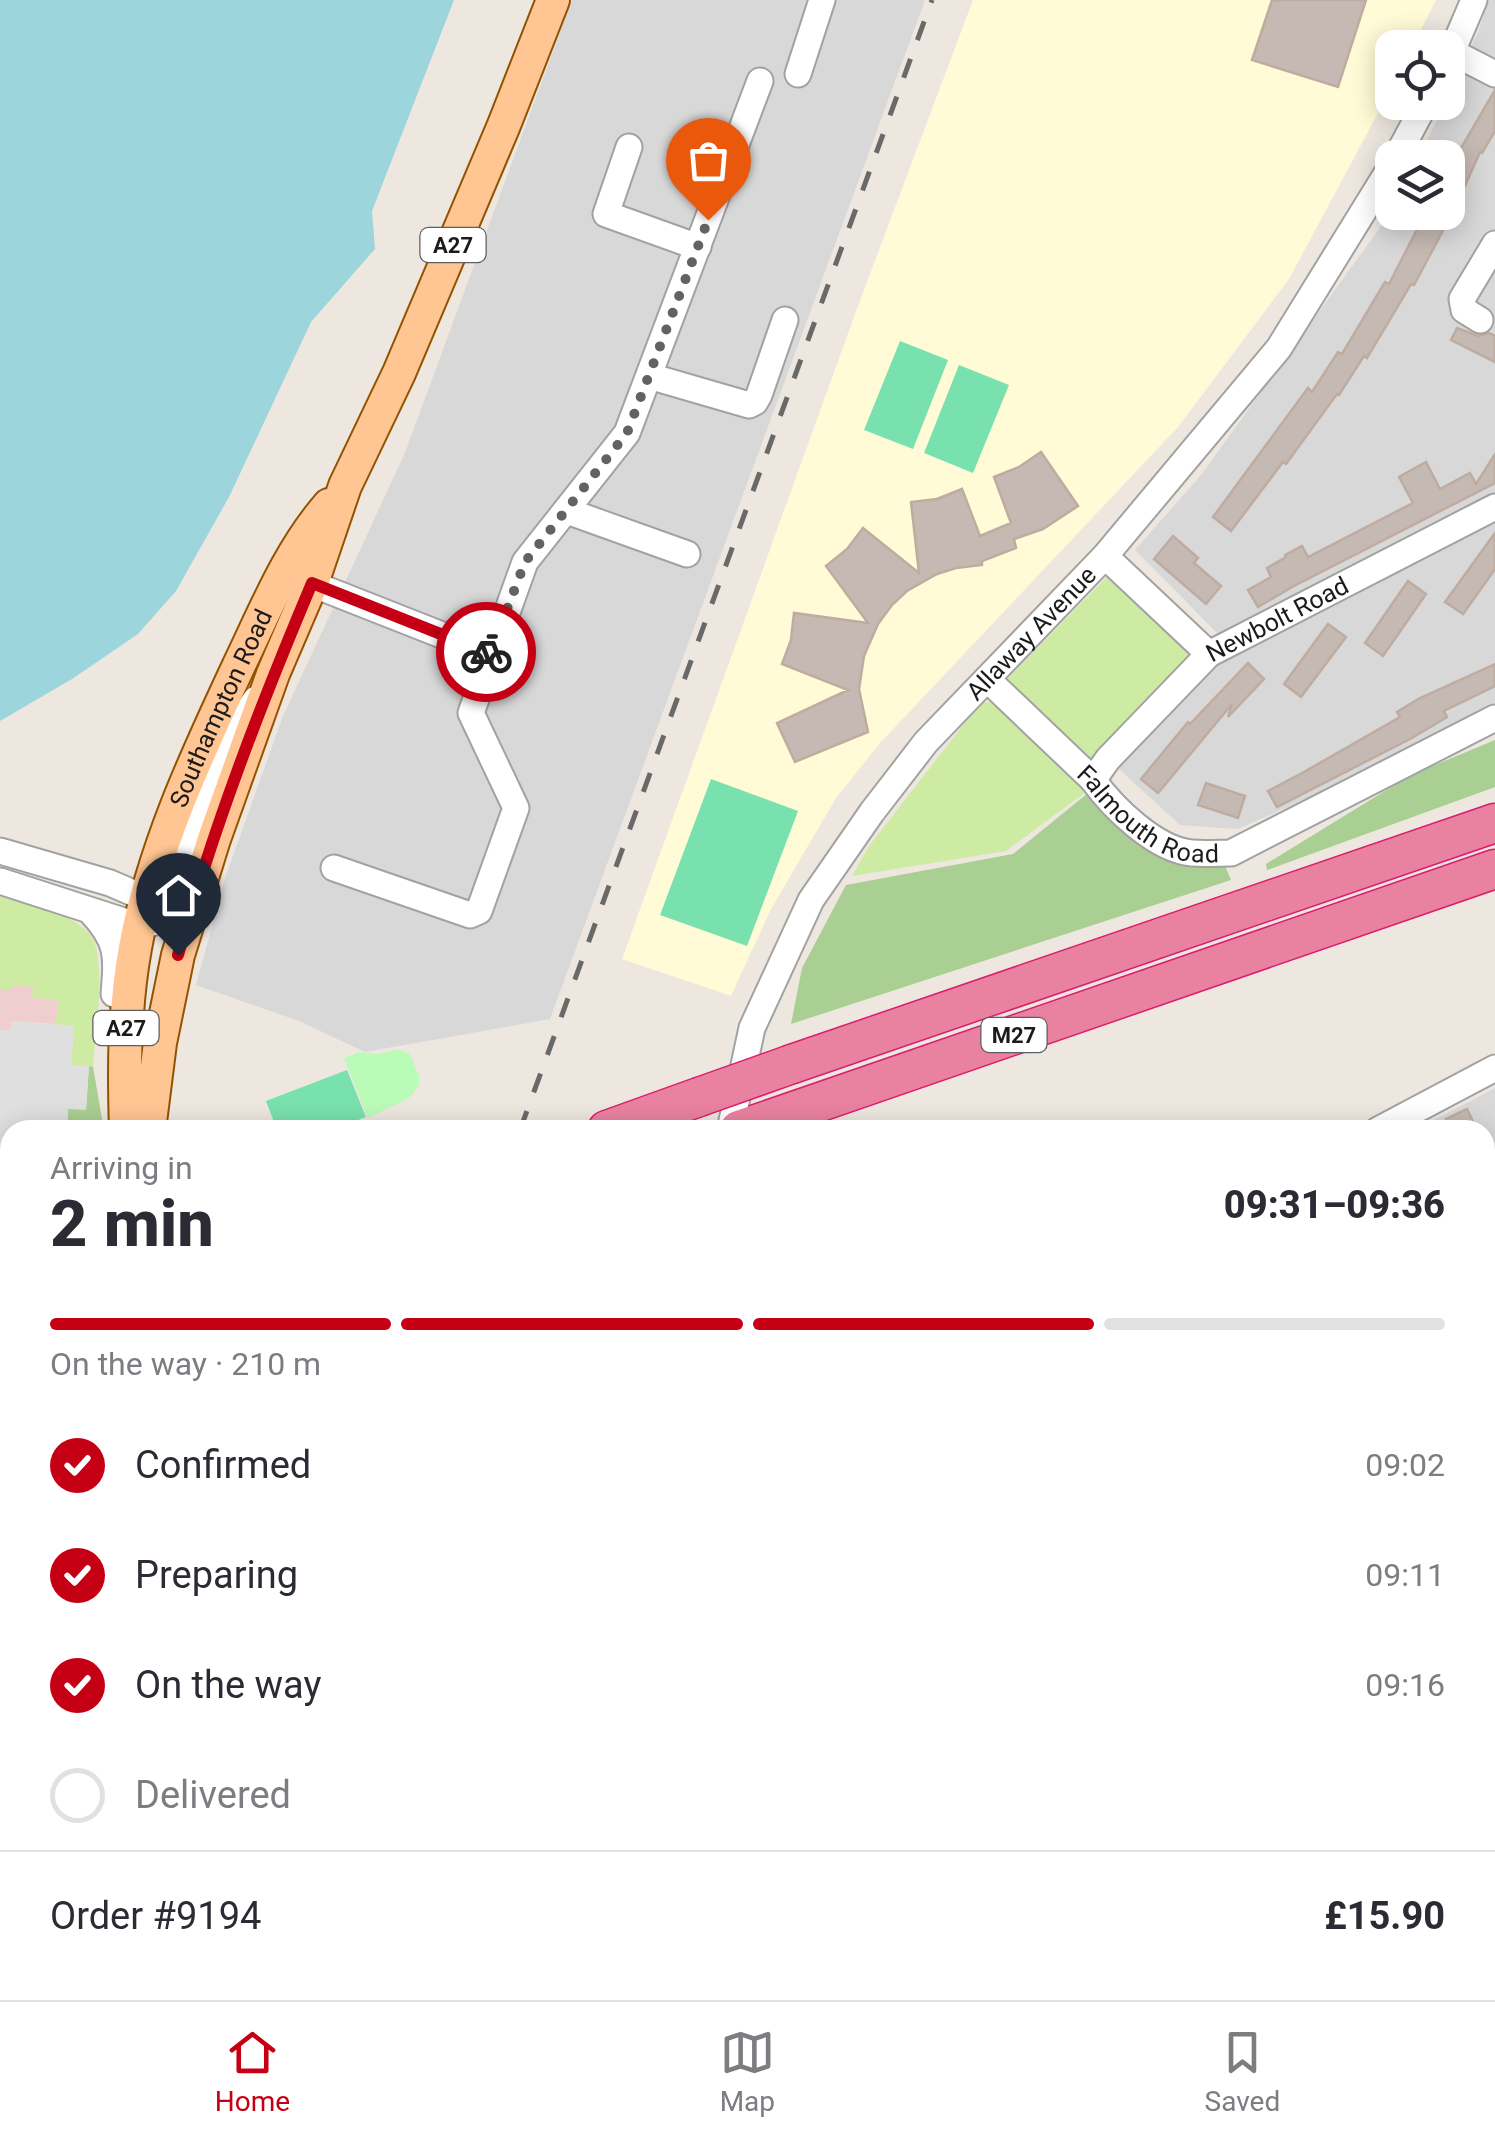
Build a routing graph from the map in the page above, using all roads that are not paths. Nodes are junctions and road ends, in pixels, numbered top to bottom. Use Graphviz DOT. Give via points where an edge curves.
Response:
graph roads {
  1 [pos="553,0"];
  2 [pos="822,0"];
  3 [pos="1474,0"];
  4 [pos="1461,30"];
  5 [pos="1465,63"];
  6 [pos="798,74"];
  7 [pos="1495,74"];
  8 [pos="760,81"];
  9 [pos="629,146"];
  10 [pos="1375,192"];
  11 [pos="1495,244"];
  12 [pos="698,247"];
  13 [pos="785,320"];
  14 [pos="1480,320"];
  15 [pos="649,376"];
  16 [pos="1495,506"];
  17 [pos="567,511"];
  18 [pos="687,554"];
  19 [pos="1105,556"];
  20 [pos="297,578"];
  21 [pos="490,654"];
  22 [pos="1209,654"];
  23 [pos="273,674"];
  24 [pos="987,679"];
  25 [pos="1495,718"];
  26 [pos="1093,780"];
  27 [pos="1495,822"];
  28 [pos="0,851"];
  29 [pos="334,868"];
  30 [pos="1495,869"];
  31 [pos="0,880"];
  32 [pos="150,911"];
  33 [pos="90,912"];
  34 [pos="178,955"];
  35 [pos="126,1063"];
  36 [pos="1495,1068"];
  37 [pos="126,1120"];
  38 [pos="150,1120"];
  39 [pos="634,1120"];
  40 [pos="732,1120"];
  41 [pos="767,1120"];
  42 [pos="1397,1120"];
  1 -- 20 [label="main road, Southampton Road / A27" via="399,372"];
  2 -- 6 [label="street"];
  3 -- 4 [label="street"];
  5 -- 7 [label="street"];
  8 -- 12 [label="street"];
  9 -- 12 [label="street" via="606,214"];
  10 -- 19 [label="street, Allaway Avenue" via="1279,348"];
  11 -- 14 [label="street" via="1462,299 1464,310"];
  12 -- 15 [label="street"];
  13 -- 15 [label="street" via="759,395 749,405"];
  15 -- 17 [label="street" via="627,433"];
  16 -- 22 [label="street, Newbolt Road"];
  17 -- 18 [label="street"];
  17 -- 21 [label="street" via="525,562"];
  19 -- 22 [label="street"];
  19 -- 24 [label="street, Allaway Avenue"];
  20 -- 21 [label="street"];
  20 -- 23 [label="main road, Southampton Road / A27"];
  20 -- 32 [label="main road, Southampton Road / A27" via="198,755 175,812"];
  21 -- 29 [label="street" via="471,713 516,808 478,911 470,915"];
  22 -- 26 [label="street, Newbolt Road"];
  23 -- 32 [label="street" via="235,729"];
  23 -- 34 [label="main road, Southampton Road / A27"];
  24 -- 26 [label="street, Falmouth Road"];
  24 -- 40 [label="street, Allaway Avenue" via="911,761 810,900 752,1028"];
  25 -- 26 [label="street, Falmouth Road" via="1232,852 1189,853 1156,842"];
  27 -- 39 [label="highway, M27, bridge"];
  28 -- 32 [label="street" via="110,883"];
  30 -- 41 [label="highway, M27"];
  31 -- 33 [label="street"];
  32 -- 33 [label="street"];
  32 -- 34 [label="street" via="173,922"];
  32 -- 35 [label="main road, Southampton Road / A27" via="130,984"];
  33 -- 35 [label="street" via="116,952 114,1022"];
  34 -- 38 [label="main road, Southampton Road / A27"];
  35 -- 37 [label="main road, Southampton Road / A27"];
  36 -- 42 [label="street"];
}
